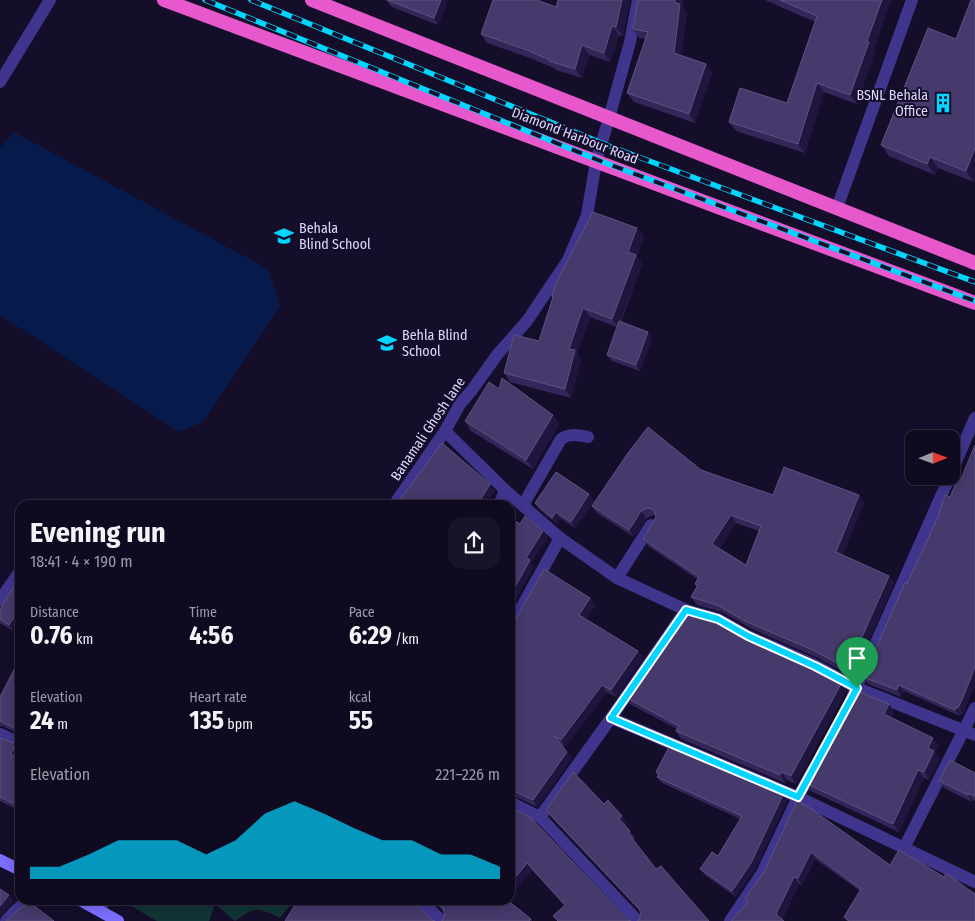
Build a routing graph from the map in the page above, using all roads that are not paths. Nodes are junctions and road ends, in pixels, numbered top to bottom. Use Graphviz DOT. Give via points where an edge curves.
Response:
graph roads {
  1 [pos="50,0"];
  2 [pos="164,0"];
  3 [pos="312,0"];
  4 [pos="638,0"];
  5 [pos="912,0"];
  6 [pos="0,82"];
  7 [pos="610,118"];
  8 [pos="596,162"];
  9 [pos="837,208"];
  10 [pos="975,263"];
  11 [pos="975,303"];
  12 [pos="975,418"];
  13 [pos="445,431"];
  14 [pos="588,437"];
  15 [pos="960,454"];
  16 [pos="947,485"];
  17 [pos="505,490"];
  18 [pos="397,500"];
  19 [pos="501,500"];
  20 [pos="523,505"];
  21 [pos="653,523"];
  22 [pos="560,538"];
  23 [pos="15,578"];
  24 [pos="618,578"];
  25 [pos="0,600"];
  26 [pos="686,610"];
  27 [pos="515,619"];
  28 [pos="857,688"];
  29 [pos="849,704"];
  30 [pos="975,708"];
  31 [pos="611,718"];
  32 [pos="970,732"];
  33 [pos="0,734"];
  34 [pos="15,741"];
  35 [pos="820,759"];
  36 [pos="798,797"];
  37 [pos="515,804"];
  38 [pos="540,816"];
  39 [pos="904,848"];
  40 [pos="0,860"];
  41 [pos="15,868"];
  42 [pos="975,882"];
  43 [pos="22,905"];
  44 [pos="102,905"];
  45 [pos="425,905"];
  46 [pos="635,920"];
  47 [pos="6,921"];
  48 [pos="118,921"];
  49 [pos="442,921"];
  50 [pos="730,921"];
  1 -- 6 [label="street"];
  2 -- 8 [label="highway, Diamond Harbour Road"];
  3 -- 7 [label="highway, Diamond Harbour Road"];
  4 -- 7 [label="street, Banamali Ghosh lane"];
  5 -- 9 [label="street"];
  7 -- 8 [label="street, Banamali Ghosh lane"];
  7 -- 9 [label="highway, Diamond Harbour Road"];
  8 -- 11 [label="highway, Diamond Harbour Road"];
  8 -- 13 [label="street, Banamali Ghosh lane" via="587,215 568,260 527,321 460,404"];
  9 -- 10 [label="highway, Diamond Harbour Road"];
  12 -- 15 [label="street"];
  13 -- 17 [label="street"];
  13 -- 18 [label="street, Banamali Ghosh lane"];
  14 -- 20 [label="street" via="575,435 561,439"];
  16 -- 28 [label="street"];
  17 -- 19 [label="street"];
  17 -- 20 [label="street"];
  20 -- 22 [label="street"];
  21 -- 24 [label="street"];
  22 -- 24 [label="street"];
  22 -- 27 [label="street"];
  23 -- 25 [label="street"];
  24 -- 26 [label="street"];
  26 -- 28 [label="street" via="718,619"];
  26 -- 31 [label="street"];
  28 -- 29 [label="street"];
  28 -- 32 [label="street"];
  30 -- 32 [label="street"];
  31 -- 36 [label="street"];
  31 -- 38 [label="street"];
  32 -- 39 [label="street"];
  33 -- 34 [label="street"];
  35 -- 36 [label="street"];
  36 -- 39 [label="street"];
  36 -- 50 [label="street" via="762,873"];
  37 -- 38 [label="street"];
  38 -- 46 [label="street"];
  39 -- 42 [label="street"];
  40 -- 41 [label="main road"];
  43 -- 47 [label="street"];
  44 -- 48 [label="main road"];
  45 -- 49 [label="street"];
}
